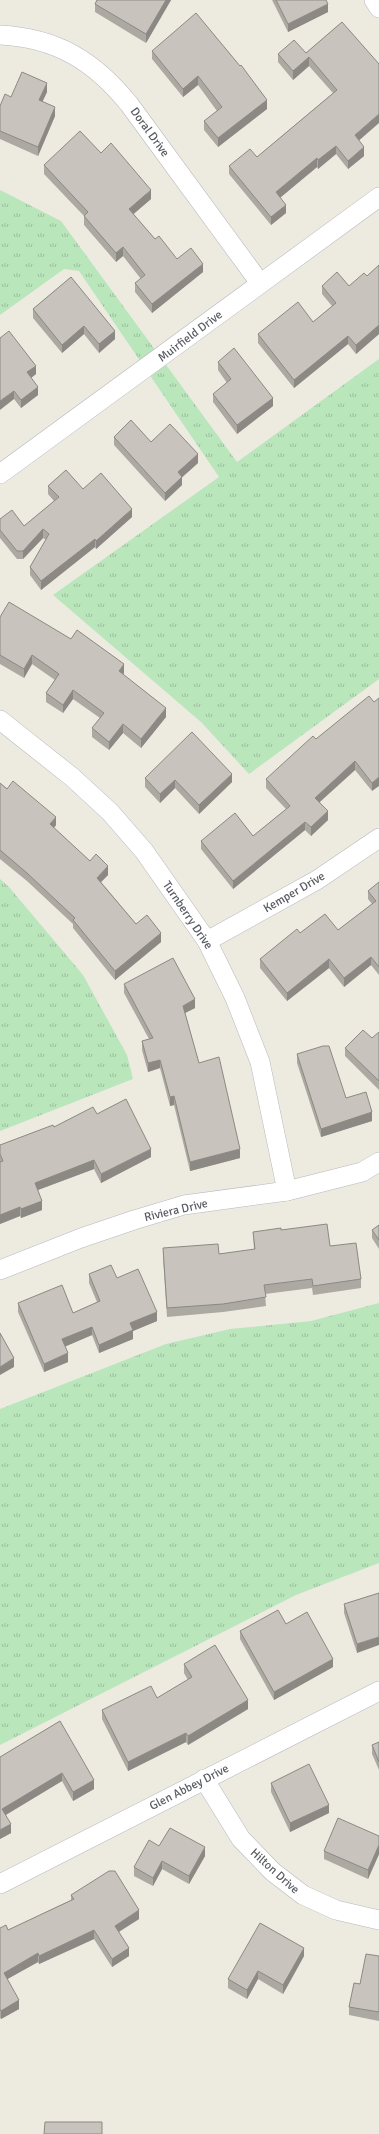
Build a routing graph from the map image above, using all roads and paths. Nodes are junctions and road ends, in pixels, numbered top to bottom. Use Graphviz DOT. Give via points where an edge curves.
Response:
graph roads {
  1 [pos="374,0"];
  2 [pos="379,8"];
  3 [pos="0,35"];
  4 [pos="379,197"];
  5 [pos="260,283"];
  6 [pos="0,474"];
  7 [pos="0,720"];
  8 [pos="379,838"];
  9 [pos="207,940"];
  10 [pos="379,1162"];
  11 [pos="287,1192"];
  12 [pos="0,1270"];
  13 [pos="379,1691"];
  14 [pos="204,1779"];
  15 [pos="0,1884"];
  16 [pos="379,1920"];
  1 -- 2 [label="street"];
  3 -- 5 [label="street, Doral Drive" via="18,36 68,51 111,82"];
  4 -- 5 [label="street, Muirfield Drive"];
  5 -- 6 [label="street, Muirfield Drive"];
  7 -- 9 [label="street, Turnberry Drive" via="72,777 110,812 144,851"];
  8 -- 9 [label="street, Kemper Drive" via="317,880"];
  9 -- 11 [label="street, Turnberry Drive" via="235,998 260,1062"];
  10 -- 11 [label="street, Riviera Drive" via="362,1172"];
  11 -- 12 [label="street, Riviera Drive" via="184,1205 81,1238"];
  13 -- 14 [label="street, Glen Abbey Drive"];
  14 -- 15 [label="street, Glen Abbey Drive"];
  14 -- 16 [label="street, Hilton Drive" via="240,1839 273,1872 303,1896 336,1910"];
}
